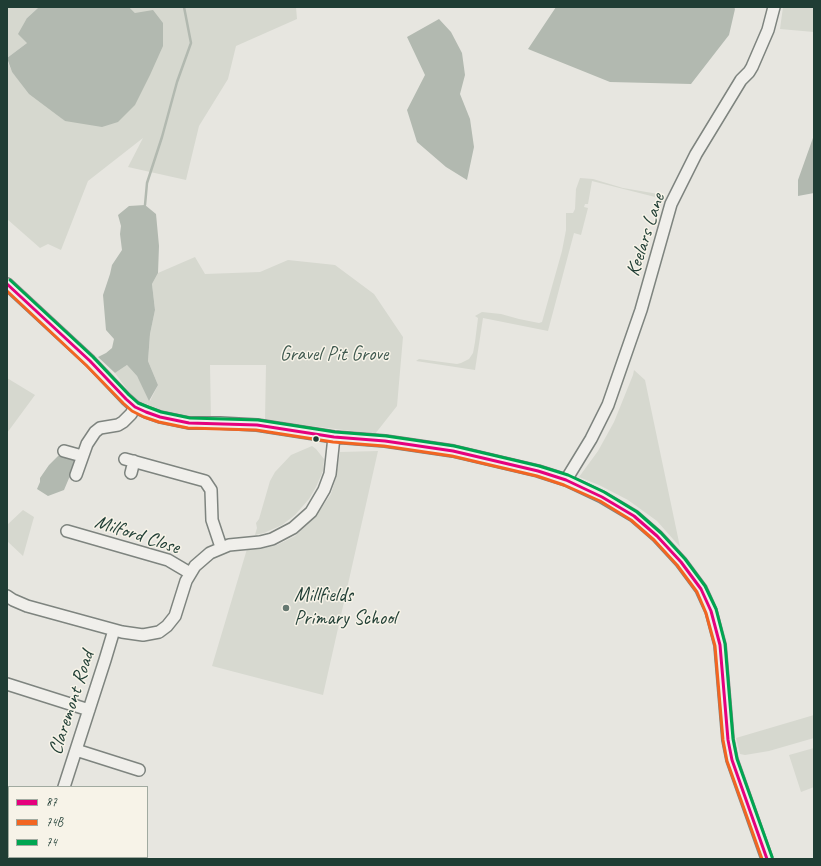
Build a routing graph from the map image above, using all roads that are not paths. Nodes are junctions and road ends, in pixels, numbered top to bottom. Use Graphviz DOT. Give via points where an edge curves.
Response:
graph roads {
  1 [pos="774,7"];
  2 [pos="7,284"];
  3 [pos="135,408"];
  4 [pos="334,437"];
  5 [pos="64,451"];
  6 [pos="82,456"];
  7 [pos="131,472"];
  8 [pos="76,475"];
  9 [pos="566,480"];
  10 [pos="71,528"];
  11 [pos="221,547"];
  12 [pos="190,573"];
  13 [pos="7,596"];
  14 [pos="114,630"];
  15 [pos="7,684"];
  16 [pos="89,710"];
  17 [pos="76,750"];
  18 [pos="135,766"];
  19 [pos="64,786"];
  20 [pos="767,859"];
  1 -- 9 [label="street, Keelars Lane" via="768,30 749,72 741,80 696,154 671,204 641,310 608,405"];
  2 -- 3 [label="street" via="90,361"];
  3 -- 4 [label="street" via="160,417 190,423 257,424"];
  3 -- 6 [label="street" via="123,422 100,428 95,432"];
  4 -- 9 [label="street" via="385,440 453,451"];
  4 -- 11 [label="street" via="330,474 311,512 293,528 272,539"];
  5 -- 6 [label="street"];
  6 -- 8 [label="street"];
  7 -- 11 [label="street" via="129,460 205,481 211,490 212,520"];
  9 -- 20 [label="street" via="613,503 643,523 681,562 704,596 720,645 732,760"];
  10 -- 12 [label="street, Milford Close" via="168,560"];
  11 -- 12 [label="street" via="210,553"];
  12 -- 14 [label="street" via="175,616 159,632 143,635"];
  13 -- 14 [label="street" via="27,606"];
  14 -- 16 [label="street, Claremont Road"];
  15 -- 16 [label="street"];
  16 -- 17 [label="street, Claremont Road"];
  17 -- 18 [label="street"];
  17 -- 19 [label="street, Claremont Road"];
}
